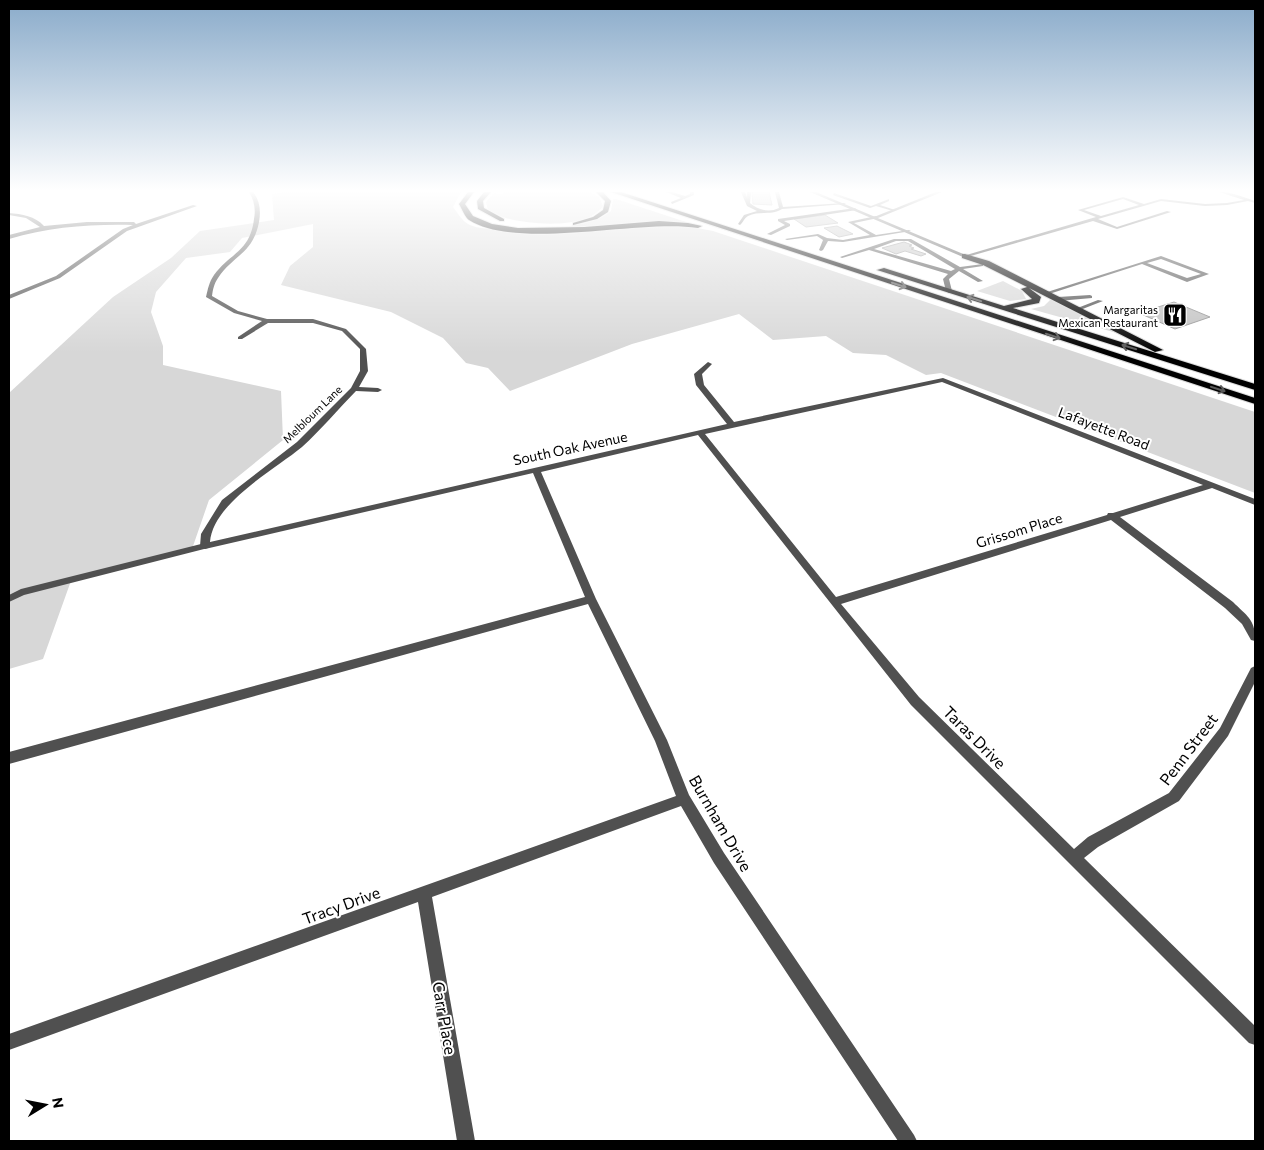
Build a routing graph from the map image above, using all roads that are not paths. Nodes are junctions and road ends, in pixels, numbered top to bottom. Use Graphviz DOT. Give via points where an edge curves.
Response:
graph roads {
  1 [pos="103,246"];
  2 [pos="249,246"];
  3 [pos="791,246"];
  4 [pos="808,246"];
  5 [pos="824,246"];
  6 [pos="880,246"];
  7 [pos="918,246"];
  8 [pos="942,246"];
  9 [pos="1001,246"];
  10 [pos="870,249"];
  11 [pos="822,250"];
  12 [pos="965,256"];
  13 [pos="842,257"];
  14 [pos="1143,263"];
  15 [pos="981,265"];
  16 [pos="957,269"];
  17 [pos="951,273"];
  18 [pos="980,281"];
  19 [pos="949,291"];
  20 [pos="1047,293"];
  21 [pos="9,297"];
  22 [pos="1090,297"];
  23 [pos="1058,299"];
  24 [pos="1100,301"];
  25 [pos="1003,308"];
  26 [pos="1078,309"];
  27 [pos="267,321"];
  28 [pos="240,338"];
  29 [pos="708,364"];
  30 [pos="1209,372"];
  31 [pos="943,380"];
  32 [pos="1255,387"];
  33 [pos="354,389"];
  34 [pos="378,390"];
  35 [pos="1255,401"];
  36 [pos="732,425"];
  37 [pos="701,434"];
  38 [pos="536,470"];
  39 [pos="1213,485"];
  40 [pos="1255,502"];
  41 [pos="1111,515"];
  42 [pos="205,546"];
  43 [pos="9,599"];
  44 [pos="591,599"];
  45 [pos="834,602"];
  46 [pos="1255,637"];
  47 [pos="1255,671"];
  48 [pos="9,758"];
  49 [pos="684,798"];
  50 [pos="1073,858"];
  51 [pos="424,894"];
  52 [pos="1255,1037"];
  53 [pos="9,1042"];
  54 [pos="466,1141"];
  55 [pos="908,1141"];
  1 -- 21 [label="street" via="58,277"];
  2 -- 27 [label="street, Melbloum Lane" via="218,272 209,285 209,297 236,312"];
  3 -- 35 [label="highway, one-way"];
  4 -- 11 [label="highway"];
  5 -- 11 [label="lane"];
  6 -- 10 [label="lane"];
  7 -- 16 [label="lane"];
  8 -- 12 [label="street"];
  9 -- 12 [label="lane"];
  10 -- 13 [label="lane"];
  10 -- 17 [label="lane"];
  11 -- 13 [label="highway"];
  12 -- 15 [label="highway"];
  12 -- 20 [label="highway"];
  13 -- 19 [label="highway"];
  14 -- 14 [label="lane" via="1160,257 1206,274 1187,280"];
  14 -- 20 [label="lane"];
  15 -- 16 [label="lane"];
  15 -- 25 [label="highway" via="1037,297 1032,304"];
  16 -- 17 [label="lane"];
  16 -- 18 [label="lane"];
  17 -- 19 [label="lane" via="946,279"];
  25 -- 19 [label="highway, one-way"];
  20 -- 23 [label="highway"];
  22 -- 23 [label="lane"];
  23 -- 26 [label="highway"];
  24 -- 26 [label="lane"];
  30 -- 25 [label="highway, one-way"];
  26 -- 30 [label="highway"];
  27 -- 28 [label="street"];
  27 -- 33 [label="street, Melbloum Lane" via="313,321 344,330 363,349 364,371"];
  29 -- 36 [label="street" via="698,374 700,385"];
  30 -- 32 [label="highway"];
  31 -- 36 [label="street, South Oak Avenue"];
  31 -- 39 [label="street, Lafayette Road"];
  33 -- 34 [label="street"];
  33 -- 42 [label="street, Melbloum Lane" via="300,444 225,502 206,534"];
  36 -- 37 [label="street, South Oak Avenue"];
  37 -- 38 [label="street, South Oak Avenue"];
  37 -- 45 [label="street, Taras Drive"];
  38 -- 42 [label="street, South Oak Avenue"];
  38 -- 44 [label="street, Burnham Drive"];
  39 -- 40 [label="street, Lafayette Road"];
  39 -- 41 [label="street, Grissom Place"];
  41 -- 45 [label="street, Grissom Place"];
  41 -- 46 [label="street" via="1230,605"];
  42 -- 43 [label="lane" via="22,592"];
  44 -- 48 [label="street"];
  44 -- 49 [label="street, Burnham Drive" via="661,740"];
  45 -- 50 [label="street, Taras Drive" via="915,700"];
  47 -- 50 [label="street, Penn Street" via="1224,732 1174,798 1093,842"];
  49 -- 51 [label="street, Tracy Drive"];
  49 -- 55 [label="street, Burnham Drive" via="719,858"];
  50 -- 52 [label="street, Taras Drive"];
  51 -- 53 [label="street, Tracy Drive"];
  51 -- 54 [label="street, Carr Place"];
}
